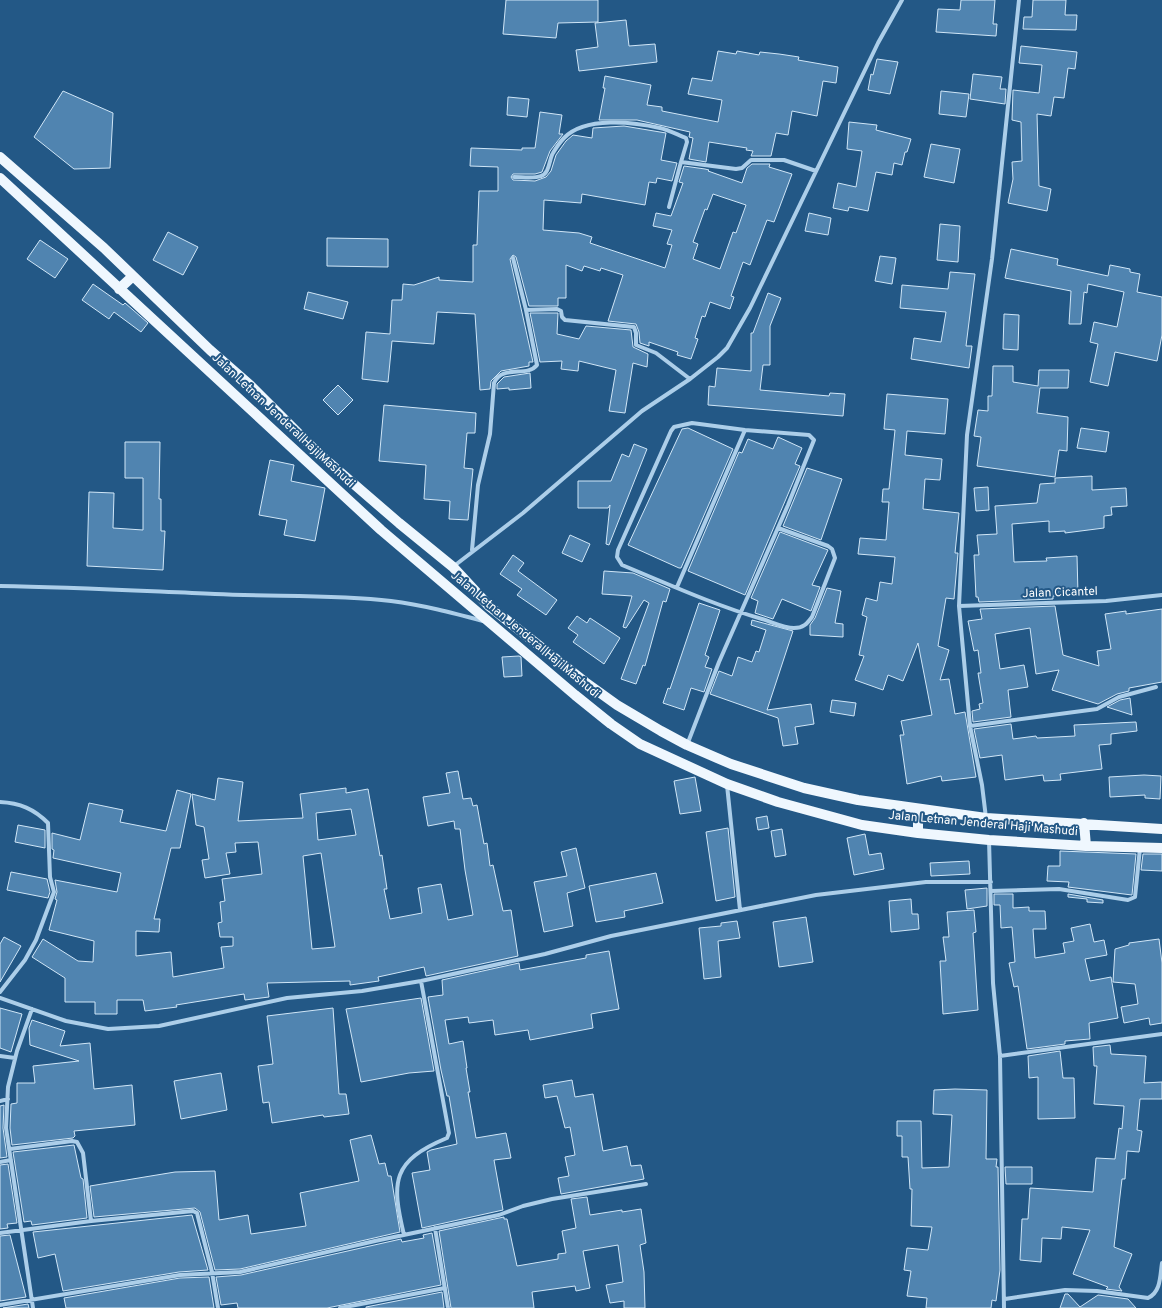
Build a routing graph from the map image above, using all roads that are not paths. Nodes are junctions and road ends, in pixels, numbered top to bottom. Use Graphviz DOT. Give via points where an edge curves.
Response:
graph roads {
  1 [pos="902,0"];
  2 [pos="1019,0"];
  3 [pos="0,157"];
  4 [pos="681,162"];
  5 [pos="816,171"];
  6 [pos="514,177"];
  7 [pos="0,178"];
  8 [pos="669,207"];
  9 [pos="513,258"];
  10 [pos="133,276"];
  11 [pos="119,288"];
  12 [pos="526,310"];
  13 [pos="690,379"];
  14 [pos="745,430"];
  15 [pos="778,528"];
  16 [pos="472,550"];
  17 [pos="453,567"];
  18 [pos="0,586"];
  19 [pos="677,587"];
  20 [pos="1162,595"];
  21 [pos="959,606"];
  22 [pos="741,613"];
  23 [pos="488,622"];
  24 [pos="1156,688"];
  25 [pos="970,726"];
  26 [pos="687,745"];
  27 [pos="727,784"];
  28 [pos="0,802"];
  29 [pos="918,810"];
  30 [pos="986,818"];
  31 [pos="1084,823"];
  32 [pos="1162,829"];
  33 [pos="918,833"];
  34 [pos="989,840"];
  35 [pos="1086,846"];
  36 [pos="1140,847"];
  37 [pos="1162,848"];
  38 [pos="991,882"];
  39 [pos="991,891"];
  40 [pos="740,910"];
  41 [pos="421,981"];
  42 [pos="0,992"];
  43 [pos="0,998"];
  44 [pos="32,1009"];
  45 [pos="1162,1034"];
  46 [pos="0,1056"];
  47 [pos="1000,1056"];
  48 [pos="15,1058"];
  49 [pos="8,1100"];
  50 [pos="0,1101"];
  51 [pos="10,1150"];
  52 [pos="12,1160"];
  53 [pos="0,1162"];
  54 [pos="646,1184"];
  55 [pos="92,1221"];
  56 [pos="435,1228"];
  57 [pos="21,1229"];
  58 [pos="0,1233"];
  59 [pos="404,1235"];
  60 [pos="1162,1263"];
  61 [pos="212,1272"];
  62 [pos="445,1288"];
  63 [pos="1005,1299"];
  64 [pos="32,1300"];
  65 [pos="0,1305"];
  66 [pos="33,1308"];
  67 [pos="218,1308"];
  68 [pos="340,1308"];
  69 [pos="448,1308"];
  70 [pos="1004,1308"];
  1 -- 5 [label="street" via="878,43"];
  2 -- 21 [label="street" via="992,259 967,435"];
  3 -- 10 [label="main road, Jalan Letnan Jenderal Haji Mashudi"];
  4 -- 5 [label="street" via="736,169 742,168 751,160 784,160"];
  4 -- 6 [label="street" via="686,138 662,128 617,122 577,129 565,137 552,154 550,165 544,175"];
  4 -- 8 [label="street"];
  5 -- 13 [label="street" via="750,308 727,348"];
  7 -- 11 [label="main road, Jalan Letnan Jenderal Haji Mashudi"];
  9 -- 12 [label="street"];
  10 -- 11 [label="main road"];
  10 -- 17 [label="main road, Jalan Letnan Jenderal Haji Mashudi" via="210,350 250,384 319,454"];
  11 -- 23 [label="main road, Jalan Letnan Jenderal Haji Mashudi" via="381,530"];
  12 -- 13 [label="street" via="557,309 561,311 565,320 634,327 636,345 656,353"];
  12 -- 16 [label="street" via="537,365 532,369 502,374 494,383 490,434 478,485"];
  13 -- 16 [label="street" via="642,411 523,513"];
  14 -- 15 [label="street" via="809,435 814,440"];
  14 -- 19 [label="street"];
  14 -- 19 [label="street" via="692,423 674,427 618,550 617,557 622,565"];
  15 -- 22 [label="street"];
  15 -- 22 [label="street" via="828,546 834,553 834,563 812,617 807,624 794,628"];
  16 -- 17 [label="street"];
  17 -- 26 [label="main road, Jalan Letnan Jenderal Haji Mashudi" via="489,606 585,682 617,705"];
  18 -- 23 [label="street" via="316,596 438,609"];
  19 -- 22 [label="street"];
  20 -- 21 [label="street, Jalan Cicantel" via="1106,601"];
  21 -- 25 [label="street"];
  22 -- 26 [label="street"];
  23 -- 27 [label="main road, Jalan Letnan Jenderal Haji Mashudi" via="575,696 640,744"];
  24 -- 25 [label="street" via="1119,697 1097,709"];
  25 -- 30 [label="street"];
  26 -- 29 [label="main road, Jalan Letnan Jenderal Haji Mashudi" via="731,764 804,788"];
  27 -- 33 [label="main road, Jalan Letnan Jenderal Haji Mashudi" via="778,802 862,825"];
  27 -- 40 [label="street"];
  28 -- 42 [label="street" via="24,806 40,814 48,823 50,878 54,892 36,940 25,960"];
  29 -- 30 [label="main road, Jalan Letnan Jenderal Haji Mashudi"];
  29 -- 33 [label="main road"];
  30 -- 31 [label="main road, Jalan Letnan Jenderal Haji Mashudi"];
  31 -- 32 [label="main road, Jalan Letnan Jenderal Haji Mashudi"];
  31 -- 35 [label="main road"];
  33 -- 34 [label="main road, Jalan Letnan Jenderal Haji Mashudi"];
  34 -- 35 [label="main road, Jalan Letnan Jenderal Haji Mashudi"];
  34 -- 38 [label="street"];
  35 -- 36 [label="main road, Jalan Letnan Jenderal Haji Mashudi"];
  36 -- 37 [label="main road, Jalan Letnan Jenderal Haji Mashudi"];
  36 -- 39 [label="street" via="1135,897 1128,900 1059,889"];
  38 -- 39 [label="street"];
  38 -- 40 [label="street" via="926,882 816,895"];
  39 -- 47 [label="street" via="993,983"];
  40 -- 41 [label="street" via="611,936 545,954"];
  41 -- 44 [label="street" via="362,991 287,998 159,1026 108,1029 66,1021"];
  41 -- 59 [label="street" via="449,1134 447,1138 413,1155 398,1180 397,1205"];
  43 -- 44 [label="street"];
  44 -- 48 [label="street"];
  45 -- 47 [label="street"];
  46 -- 48 [label="street"];
  47 -- 63 [label="street"];
  48 -- 49 [label="street" via="8,1087"];
  49 -- 50 [label="street"];
  49 -- 51 [label="street" via="6,1128"];
  51 -- 52 [label="street"];
  51 -- 55 [label="street" via="72,1140 76,1142 83,1153"];
  52 -- 53 [label="street"];
  52 -- 57 [label="street"];
  54 -- 56 [label="street" via="552,1199 499,1215"];
  55 -- 57 [label="street"];
  55 -- 61 [label="street" via="193,1211 197,1213"];
  56 -- 59 [label="street"];
  56 -- 62 [label="street"];
  57 -- 58 [label="street"];
  57 -- 64 [label="street"];
  59 -- 61 [label="street" via="240,1272"];
  60 -- 63 [label="street" via="1158,1290 1148,1298 1097,1291 1065,1290"];
  61 -- 64 [label="street"];
  61 -- 67 [label="street"];
  62 -- 68 [label="street"];
  62 -- 69 [label="street"];
  63 -- 70 [label="street"];
  64 -- 65 [label="street"];
  64 -- 66 [label="street"];
}
